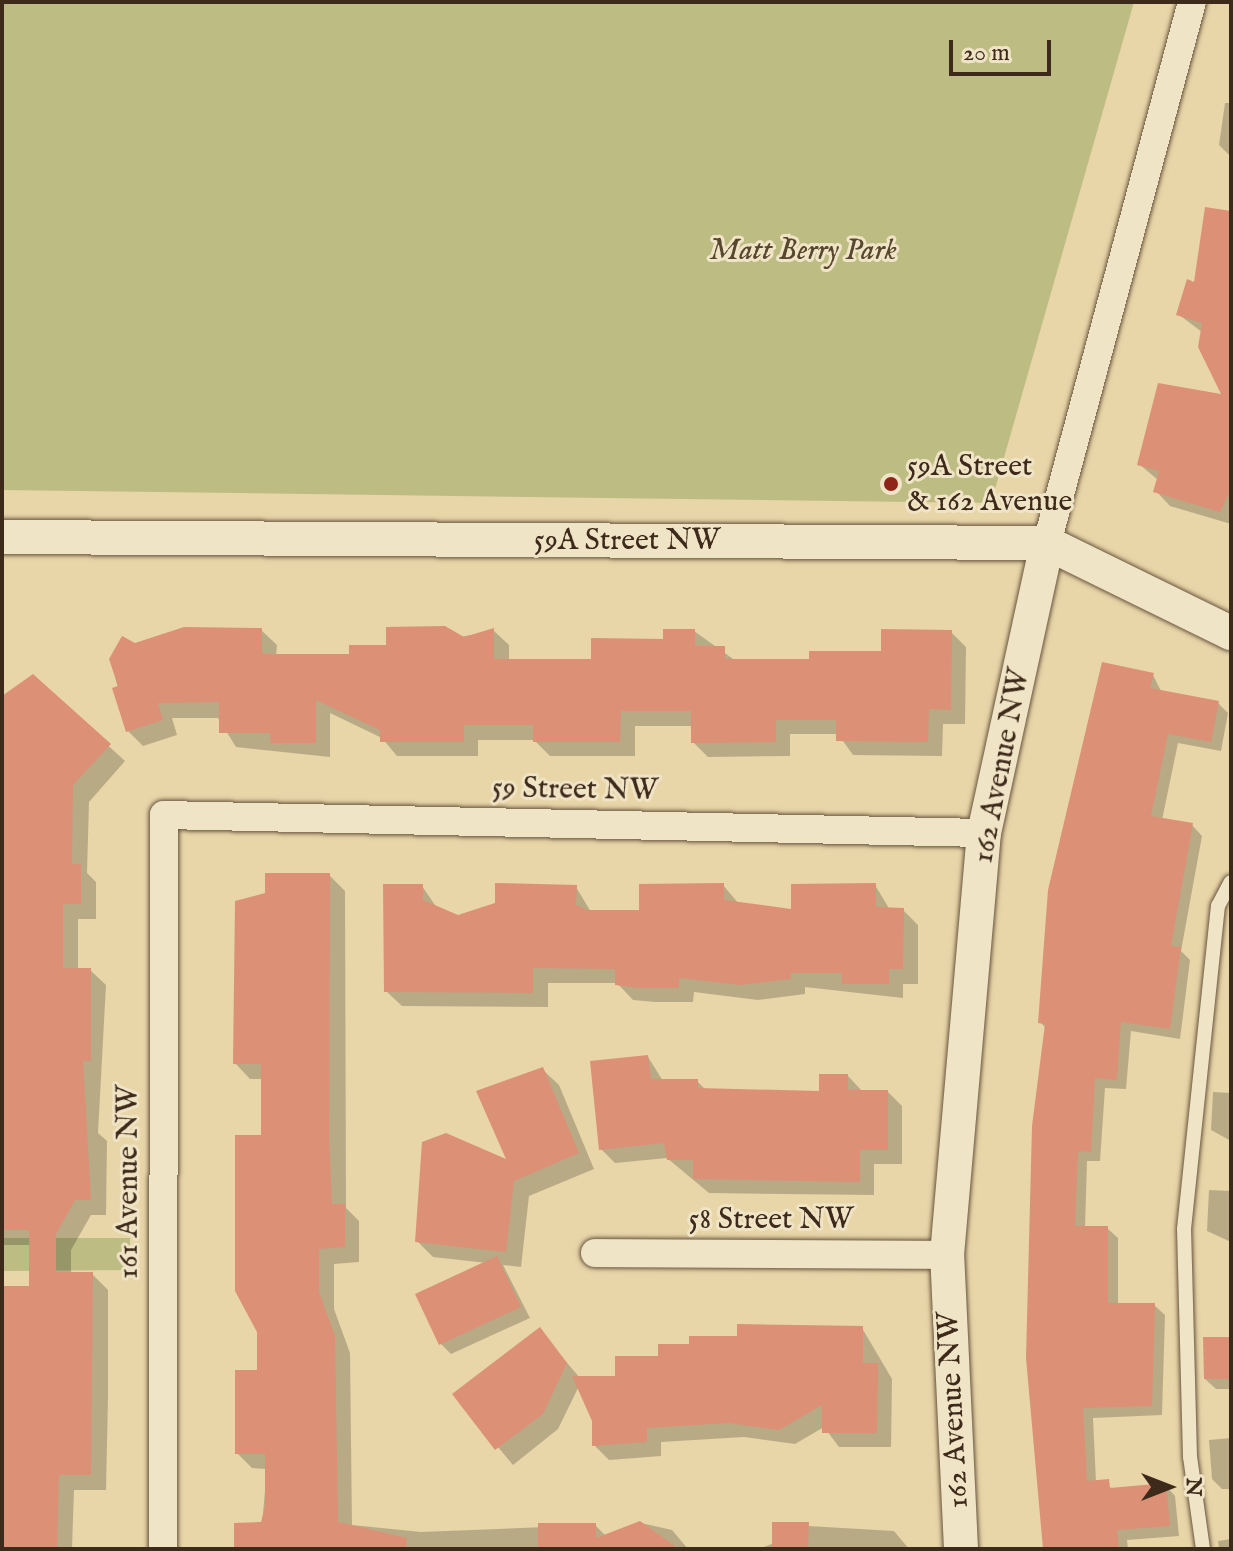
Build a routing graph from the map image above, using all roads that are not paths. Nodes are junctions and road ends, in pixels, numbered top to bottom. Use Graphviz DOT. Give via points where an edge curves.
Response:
graph roads {
  1 [pos="1192,2"];
  2 [pos="2,537"];
  3 [pos="1047,543"];
  4 [pos="1231,633"];
  5 [pos="164,815"];
  6 [pos="984,833"];
  7 [pos="1231,882"];
  8 [pos="595,1253"];
  9 [pos="947,1255"];
  10 [pos="163,1549"];
  11 [pos="961,1549"];
  12 [pos="1203,1549"];
  1 -- 3 [label="street, 162 Avenue NW"];
  2 -- 3 [label="street, 59A Street NW"];
  3 -- 4 [label="street, 59A Street NW"];
  3 -- 6 [label="street, 162 Avenue NW"];
  5 -- 6 [label="street, 59 Street NW"];
  5 -- 10 [label="street, 161 Avenue NW"];
  6 -- 9 [label="street, 162 Avenue NW"];
  7 -- 12 [label="lane" via="1218,906 1184,1229 1190,1457"];
  8 -- 9 [label="street, 58 Street NW"];
  9 -- 11 [label="street, 162 Avenue NW"];
}
